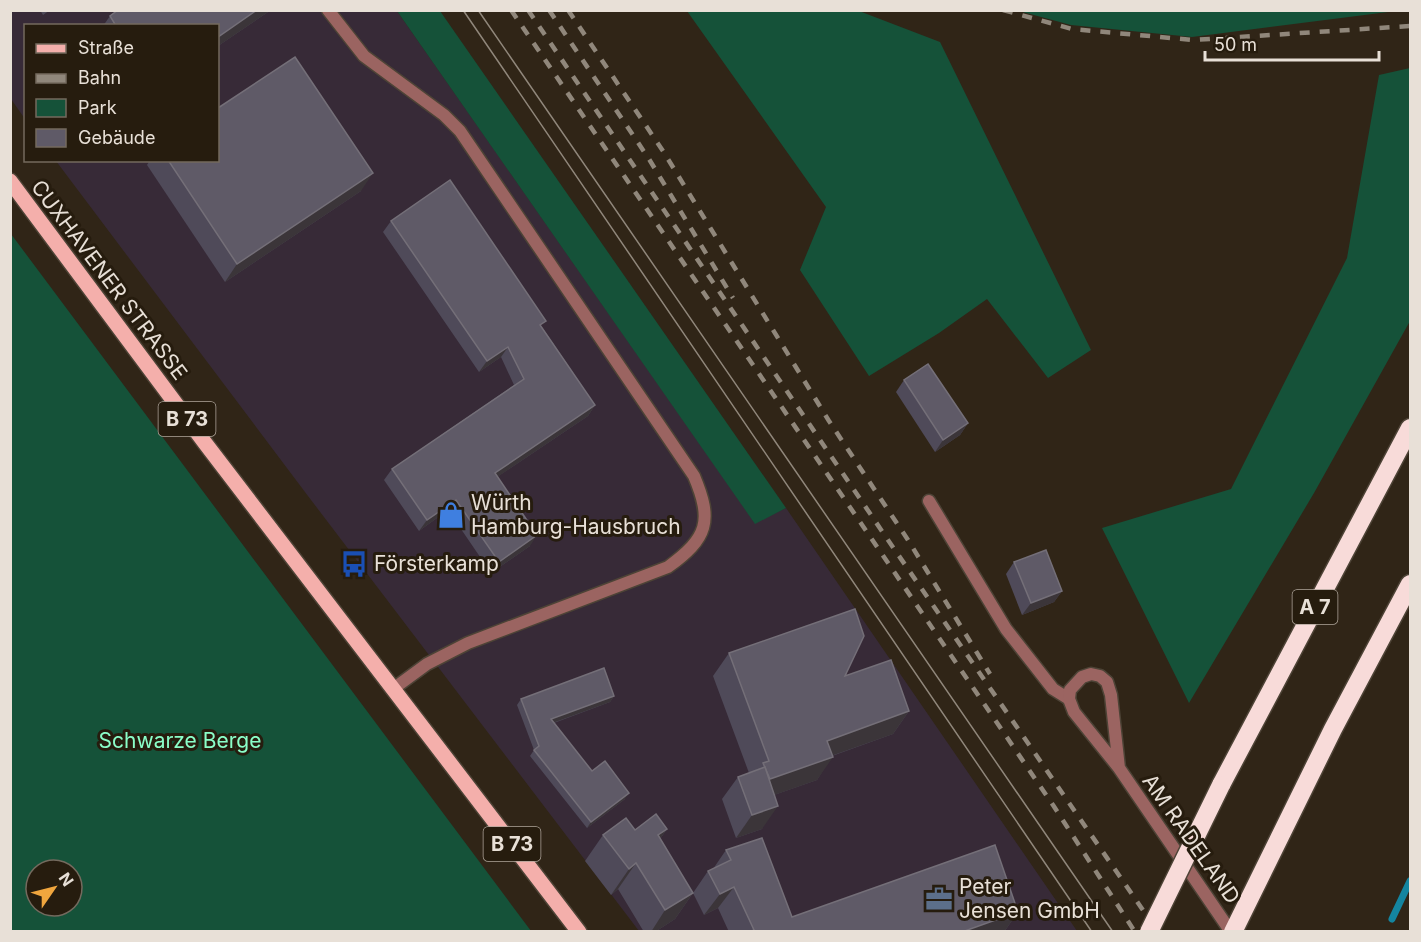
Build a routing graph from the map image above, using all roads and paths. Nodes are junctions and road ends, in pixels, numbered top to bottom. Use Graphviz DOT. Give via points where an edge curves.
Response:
graph roads {
  1 [pos="328,10"];
  2 [pos="10,182"];
  3 [pos="1410,428"];
  4 [pos="929,501"];
  5 [pos="1410,584"];
  6 [pos="393,689"];
  7 [pos="1069,699"];
  8 [pos="1119,768"];
  9 [pos="579,932"];
  10 [pos="1149,932"];
  11 [pos="1232,932"];
  1 -- 6 [label="street" via="364,56 460,131 694,476 705,502 705,522 698,539 668,567 461,646"];
  2 -- 6 [label="main road, CUXHAVENER STRASSE / B 73"];
  3 -- 10 [label="highway, A 7, bridge" via="1221,785"];
  4 -- 7 [label="street" via="1006,629 1053,689"];
  5 -- 11 [label="highway"];
  6 -- 9 [label="main road, B 73"];
  7 -- 8 [label="street, AM RADELAND" via="1083,726"];
  7 -- 8 [label="street, AM RADELAND" via="1070,690 1082,677 1091,674 1107,682"];
  8 -- 11 [label="street, AM RADELAND"];
}
